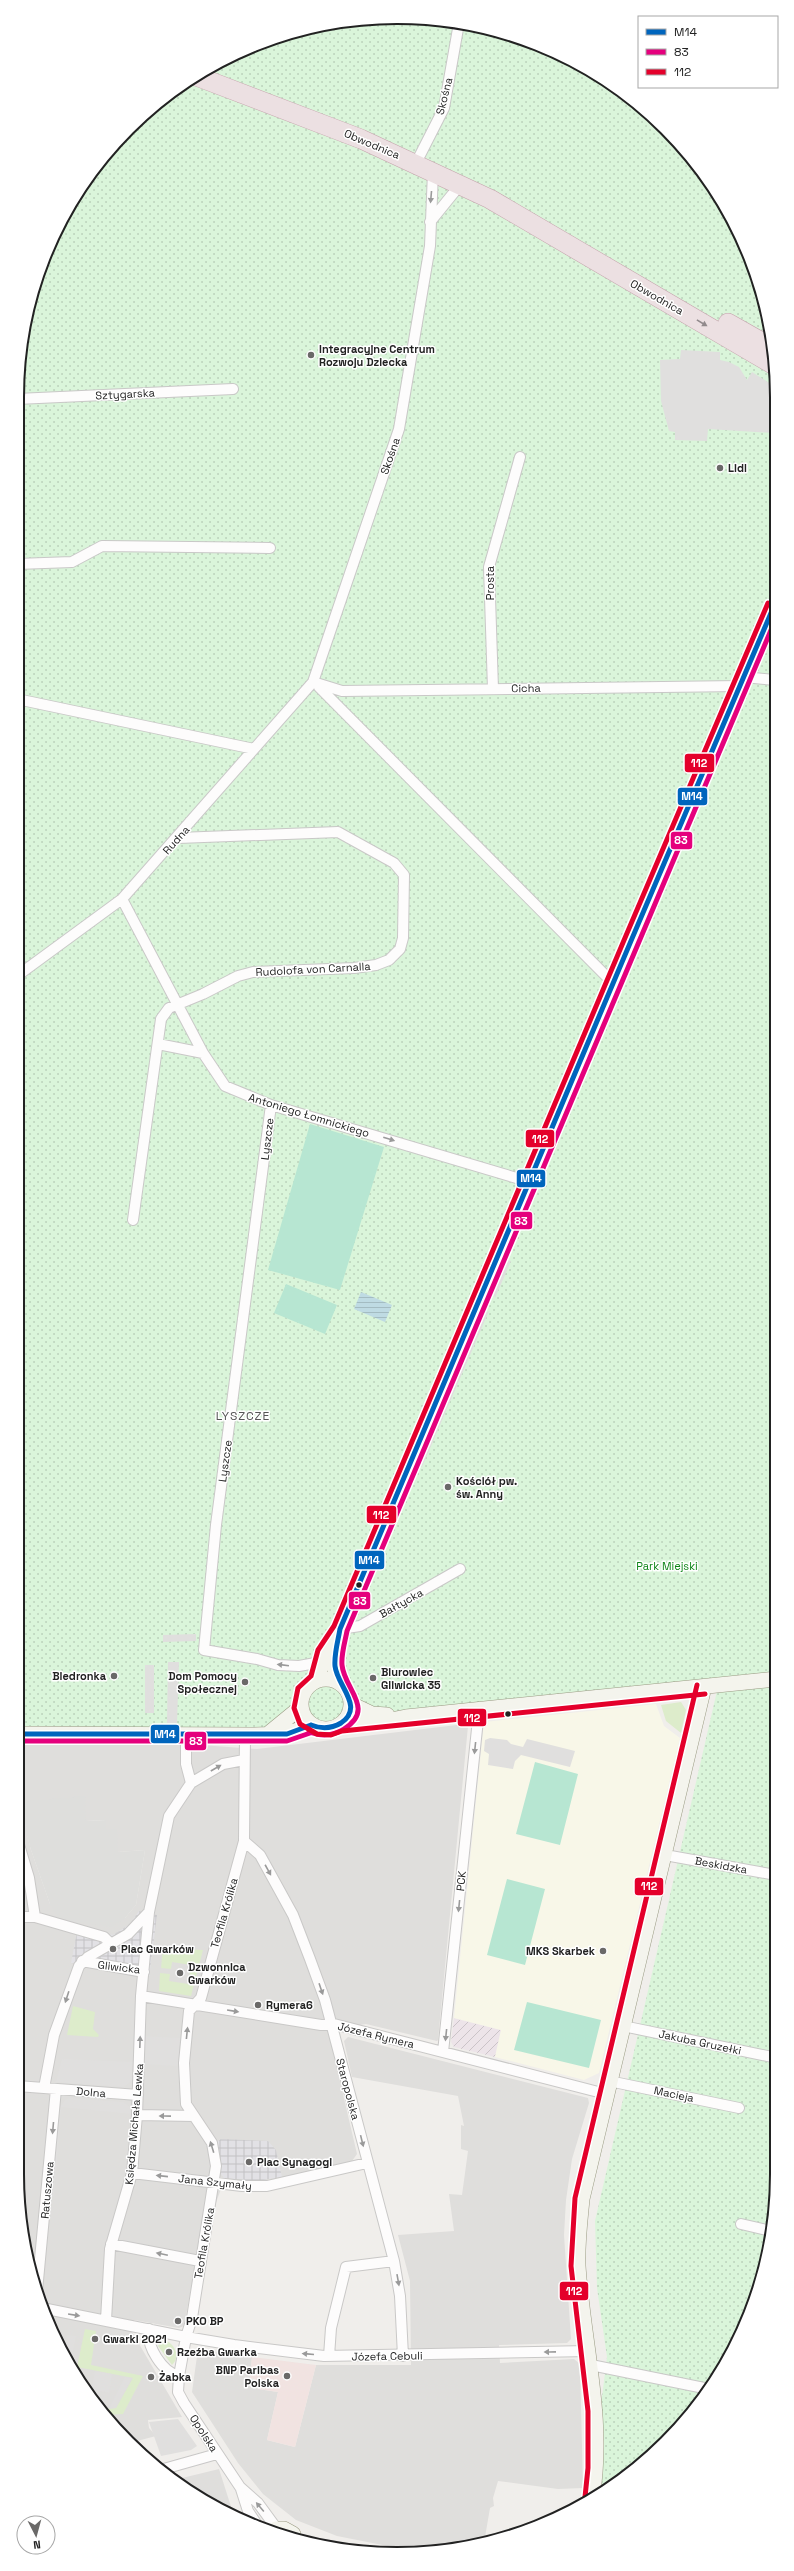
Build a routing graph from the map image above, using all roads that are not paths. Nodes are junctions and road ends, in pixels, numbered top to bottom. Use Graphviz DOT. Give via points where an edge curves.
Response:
graph roads {
  1 [pos="458,29"];
  2 [pos="203,79"];
  3 [pos="416,164"];
  4 [pos="433,172"];
  5 [pos="460,185"];
  6 [pos="430,222"];
  7 [pos="541,228"];
  8 [pos="766,345"];
  9 [pos="768,362"];
  10 [pos="233,389"];
  11 [pos="24,399"];
  12 [pos="520,457"];
  13 [pos="270,548"];
  14 [pos="24,564"];
  15 [pos="770,615"];
  16 [pos="770,680"];
  17 [pos="742,681"];
  18 [pos="313,682"];
  19 [pos="493,689"];
  20 [pos="24,700"];
  21 [pos="254,749"];
  22 [pos="178,838"];
  23 [pos="122,900"];
  24 [pos="24,971"];
  25 [pos="612,982"];
  26 [pos="178,1005"];
  27 [pos="158,1044"];
  28 [pos="203,1053"];
  29 [pos="271,1105"];
  30 [pos="530,1182"];
  31 [pos="133,1220"];
  32 [pos="460,1569"];
  33 [pos="340,1629"];
  34 [pos="321,1662"];
  35 [pos="317,1680"];
  36 [pos="770,1680"];
  37 [pos="339,1682"];
  38 [pos="704,1687"];
  39 [pos="351,1704"];
  40 [pos="301,1707"];
  41 [pos="478,1710"];
  42 [pos="406,1716"];
  43 [pos="341,1724"];
  44 [pos="311,1725"];
  45 [pos="24,1734"];
  46 [pos="268,1734"];
  47 [pos="186,1735"];
  48 [pos="245,1736"];
  49 [pos="244,1760"];
  50 [pos="191,1783"];
  51 [pos="244,1841"];
  52 [pos="665,1855"];
  53 [pos="24,1861"];
  54 [pos="770,1874"];
  55 [pos="148,1912"];
  56 [pos="24,1917"];
  57 [pos="35,1917"];
  58 [pos="112,1945"];
  59 [pos="82,1961"];
  60 [pos="144,1972"];
  61 [pos="141,1996"];
  62 [pos="195,2005"];
  63 [pos="330,2024"];
  64 [pos="623,2026"];
  65 [pos="443,2052"];
  66 [pos="770,2057"];
  67 [pos="24,2087"];
  68 [pos="608,2087"];
  69 [pos="44,2088"];
  70 [pos="56,2089"];
  71 [pos="138,2095"];
  72 [pos="739,2108"];
  73 [pos="137,2115"];
  74 [pos="194,2116"];
  75 [pos="367,2163"];
  76 [pos="132,2173"];
  77 [pos="214,2182"];
  78 [pos="741,2224"];
  79 [pos="766,2230"];
  80 [pos="111,2244"];
  81 [pos="200,2261"];
  82 [pos="394,2261"];
  83 [pos="38,2276"];
  84 [pos="49,2309"];
  85 [pos="106,2320"];
  86 [pos="149,2329"];
  87 [pos="186,2337"];
  88 [pos="330,2356"];
  89 [pos="403,2356"];
  90 [pos="590,2358"];
  91 [pos="179,2376"];
  92 [pos="703,2387"];
  93 [pos="217,2454"];
  94 [pos="168,2468"];
  95 [pos="240,2487"];
  96 [pos="592,2491"];
  97 [pos="253,2519"];
  98 [pos="275,2526"];
  1 -- 3 [label="street, Skośna" via="444,108"];
  2 -- 3 [label="highway, Obwodnica" via="361,139"];
  3 -- 4 [label="highway, Obwodnica"];
  4 -- 5 [label="highway, Obwodnica"];
  4 -- 6 [label="street, Skośna, one-way"];
  5 -- 6 [label="street"];
  5 -- 7 [label="highway, Obwodnica"];
  6 -- 18 [label="street, Skośna" via="430,246 399,429"];
  7 -- 8 [label="highway, Obwodnica" via="664,287"];
  7 -- 9 [label="highway, Obwodnica, one-way"];
  10 -- 11 [label="street, Sztygarska"];
  12 -- 19 [label="street, Prosta" via="489,567"];
  13 -- 14 [label="street" via="102,546 72,562"];
  15 -- 17 [label="street"];
  16 -- 17 [label="street"];
  17 -- 19 [label="street, Cicha"];
  17 -- 25 [label="street"];
  18 -- 19 [label="street, Cicha" via="342,691"];
  18 -- 21 [label="street, Rudna"];
  18 -- 25 [label="street" via="334,699 474,845"];
  20 -- 21 [label="street"];
  21 -- 22 [label="street, Rudna"];
  22 -- 23 [label="street, Rudna"];
  22 -- 26 [label="street, Rudolofa von Carnalla" via="338,832 394,863 404,875 405,887 403,938 400,949 389,960 354,968 253,972 238,976"];
  23 -- 24 [label="street, Rudna"];
  23 -- 26 [label="street, Antoniego Łomnickiego"];
  25 -- 30 [label="street"];
  26 -- 27 [label="street" via="164,1013"];
  26 -- 28 [label="street, Antoniego Łomnickiego"];
  27 -- 28 [label="street"];
  27 -- 31 [label="street"];
  28 -- 29 [label="street, Antoniego Łomnickiego" via="225,1086"];
  29 -- 30 [label="street, Antoniego Łomnickiego, one-way"];
  34 -- 29 [label="street, Lyszcze, one-way" via="299,1666 278,1665 257,1658 204,1650 216,1524"];
  30 -- 33 [label="street"];
  32 -- 33 [label="street, Bałtycka" via="360,1626"];
  33 -- 34 [label="street" via="331,1640"];
  33 -- 37 [label="street" via="334,1667"];
  34 -- 35 [label="street"];
  35 -- 37 [label="street"];
  35 -- 40 [label="street" via="304,1691"];
  36 -- 38 [label="street"];
  37 -- 39 [label="street" via="349,1694"];
  38 -- 41 [label="street"];
  38 -- 52 [label="street"];
  39 -- 42 [label="street" via="372,1714"];
  39 -- 43 [label="street" via="349,1715"];
  40 -- 44 [label="street" via="305,1719"];
  40 -- 46 [label="street"];
  41 -- 42 [label="street"];
  41 -- 65 [label="street, PCK, one-way"];
  42 -- 43 [label="street" via="386,1721"];
  43 -- 44 [label="street" via="330,1728"];
  44 -- 46 [label="street" via="287,1734"];
  45 -- 47 [label="street"];
  46 -- 48 [label="street"];
  47 -- 48 [label="street"];
  47 -- 50 [label="street" via="186,1764"];
  48 -- 49 [label="street"];
  50 -- 49 [label="street, Gliwicka, one-way" via="223,1764"];
  49 -- 51 [label="street, Teofila Królika"];
  50 -- 55 [label="street, Gliwicka" via="169,1816"];
  51 -- 62 [label="street, Teofila Królika" via="201,1998"];
  51 -- 63 [label="street, Staropolska, one-way" via="260,1855 293,1915 320,1986"];
  52 -- 54 [label="street, Beskidzka"];
  52 -- 64 [label="street"];
  53 -- 57 [label="street"];
  55 -- 58 [label="street" via="128,1934"];
  55 -- 60 [label="street, Gliwicka"];
  56 -- 57 [label="street"];
  57 -- 58 [label="street" via="104,1937"];
  58 -- 59 [label="street"];
  59 -- 60 [label="street, Gliwicka"];
  59 -- 69 [label="street, Gliwicka, one-way" via="74,1973 54,2035"];
  60 -- 61 [label="street, Księdza Michała Lewka"];
  61 -- 62 [label="street, Józefa Rymera"];
  71 -- 61 [label="street, Księdza Michała Lewka, one-way"];
  62 -- 63 [label="street, Józefa Rymera, one-way" via="322,2025"];
  74 -- 62 [label="street, Teofila Królika, one-way" via="186,2104 184,2063 189,2011"];
  63 -- 65 [label="street, Józefa Rymera"];
  63 -- 75 [label="street, Staropolska, one-way"];
  64 -- 66 [label="street, Jakuba Gruzełki"];
  64 -- 68 [label="street"];
  65 -- 68 [label="street, Józefa Rymera"];
  67 -- 69 [label="street"];
  68 -- 72 [label="street, Macieja"];
  68 -- 90 [label="street" via="588,2169 579,2230 578,2266"];
  69 -- 70 [label="street, Dolna"];
  70 -- 71 [label="street, Dolna"];
  70 -- 83 [label="street, Ratuszowa, one-way"];
  71 -- 73 [label="street, Księdza Michała Lewka"];
  74 -- 73 [label="street, one-way"];
  73 -- 76 [label="street, Księdza Michała Lewka"];
  77 -- 74 [label="street, Teofila Królika, one-way" via="215,2159 212,2143"];
  75 -- 77 [label="street, Jana Szymały" via="267,2186"];
  75 -- 82 [label="street, Staropolska"];
  77 -- 76 [label="street, Jana Szymały, one-way"];
  76 -- 80 [label="street, Księdza Michała Lewka"];
  77 -- 81 [label="street, Teofila Królika"];
  78 -- 79 [label="street"];
  81 -- 80 [label="street, one-way"];
  80 -- 85 [label="street, Księdza Michała Lewka"];
  81 -- 87 [label="street, Teofila Królika" via="191,2326"];
  82 -- 88 [label="street" via="346,2267 331,2328"];
  82 -- 89 [label="street, Staropolska, one-way" via="400,2296"];
  84 -- 85 [label="street, one-way"];
  85 -- 86 [label="street"];
  86 -- 87 [label="street"];
  86 -- 91 [label="street" via="148,2341 153,2350 169,2372"];
  88 -- 87 [label="street, Józefa Cebuli, one-way" via="261,2349"];
  87 -- 91 [label="street, Opolska"];
  88 -- 89 [label="street, Józefa Cebuli"];
  90 -- 89 [label="street, Józefa Cebuli, one-way"];
  90 -- 92 [label="street, Józefa Cebuli"];
  90 -- 96 [label="street" via="596,2443"];
  91 -- 93 [label="street, Opolska" via="179,2395"];
  93 -- 94 [label="street"];
  93 -- 95 [label="street, Opolska"];
  95 -- 97 [label="street, Opolska"];
  98 -- 95 [label="street, Opolska, one-way" via="258,2503"];
}
